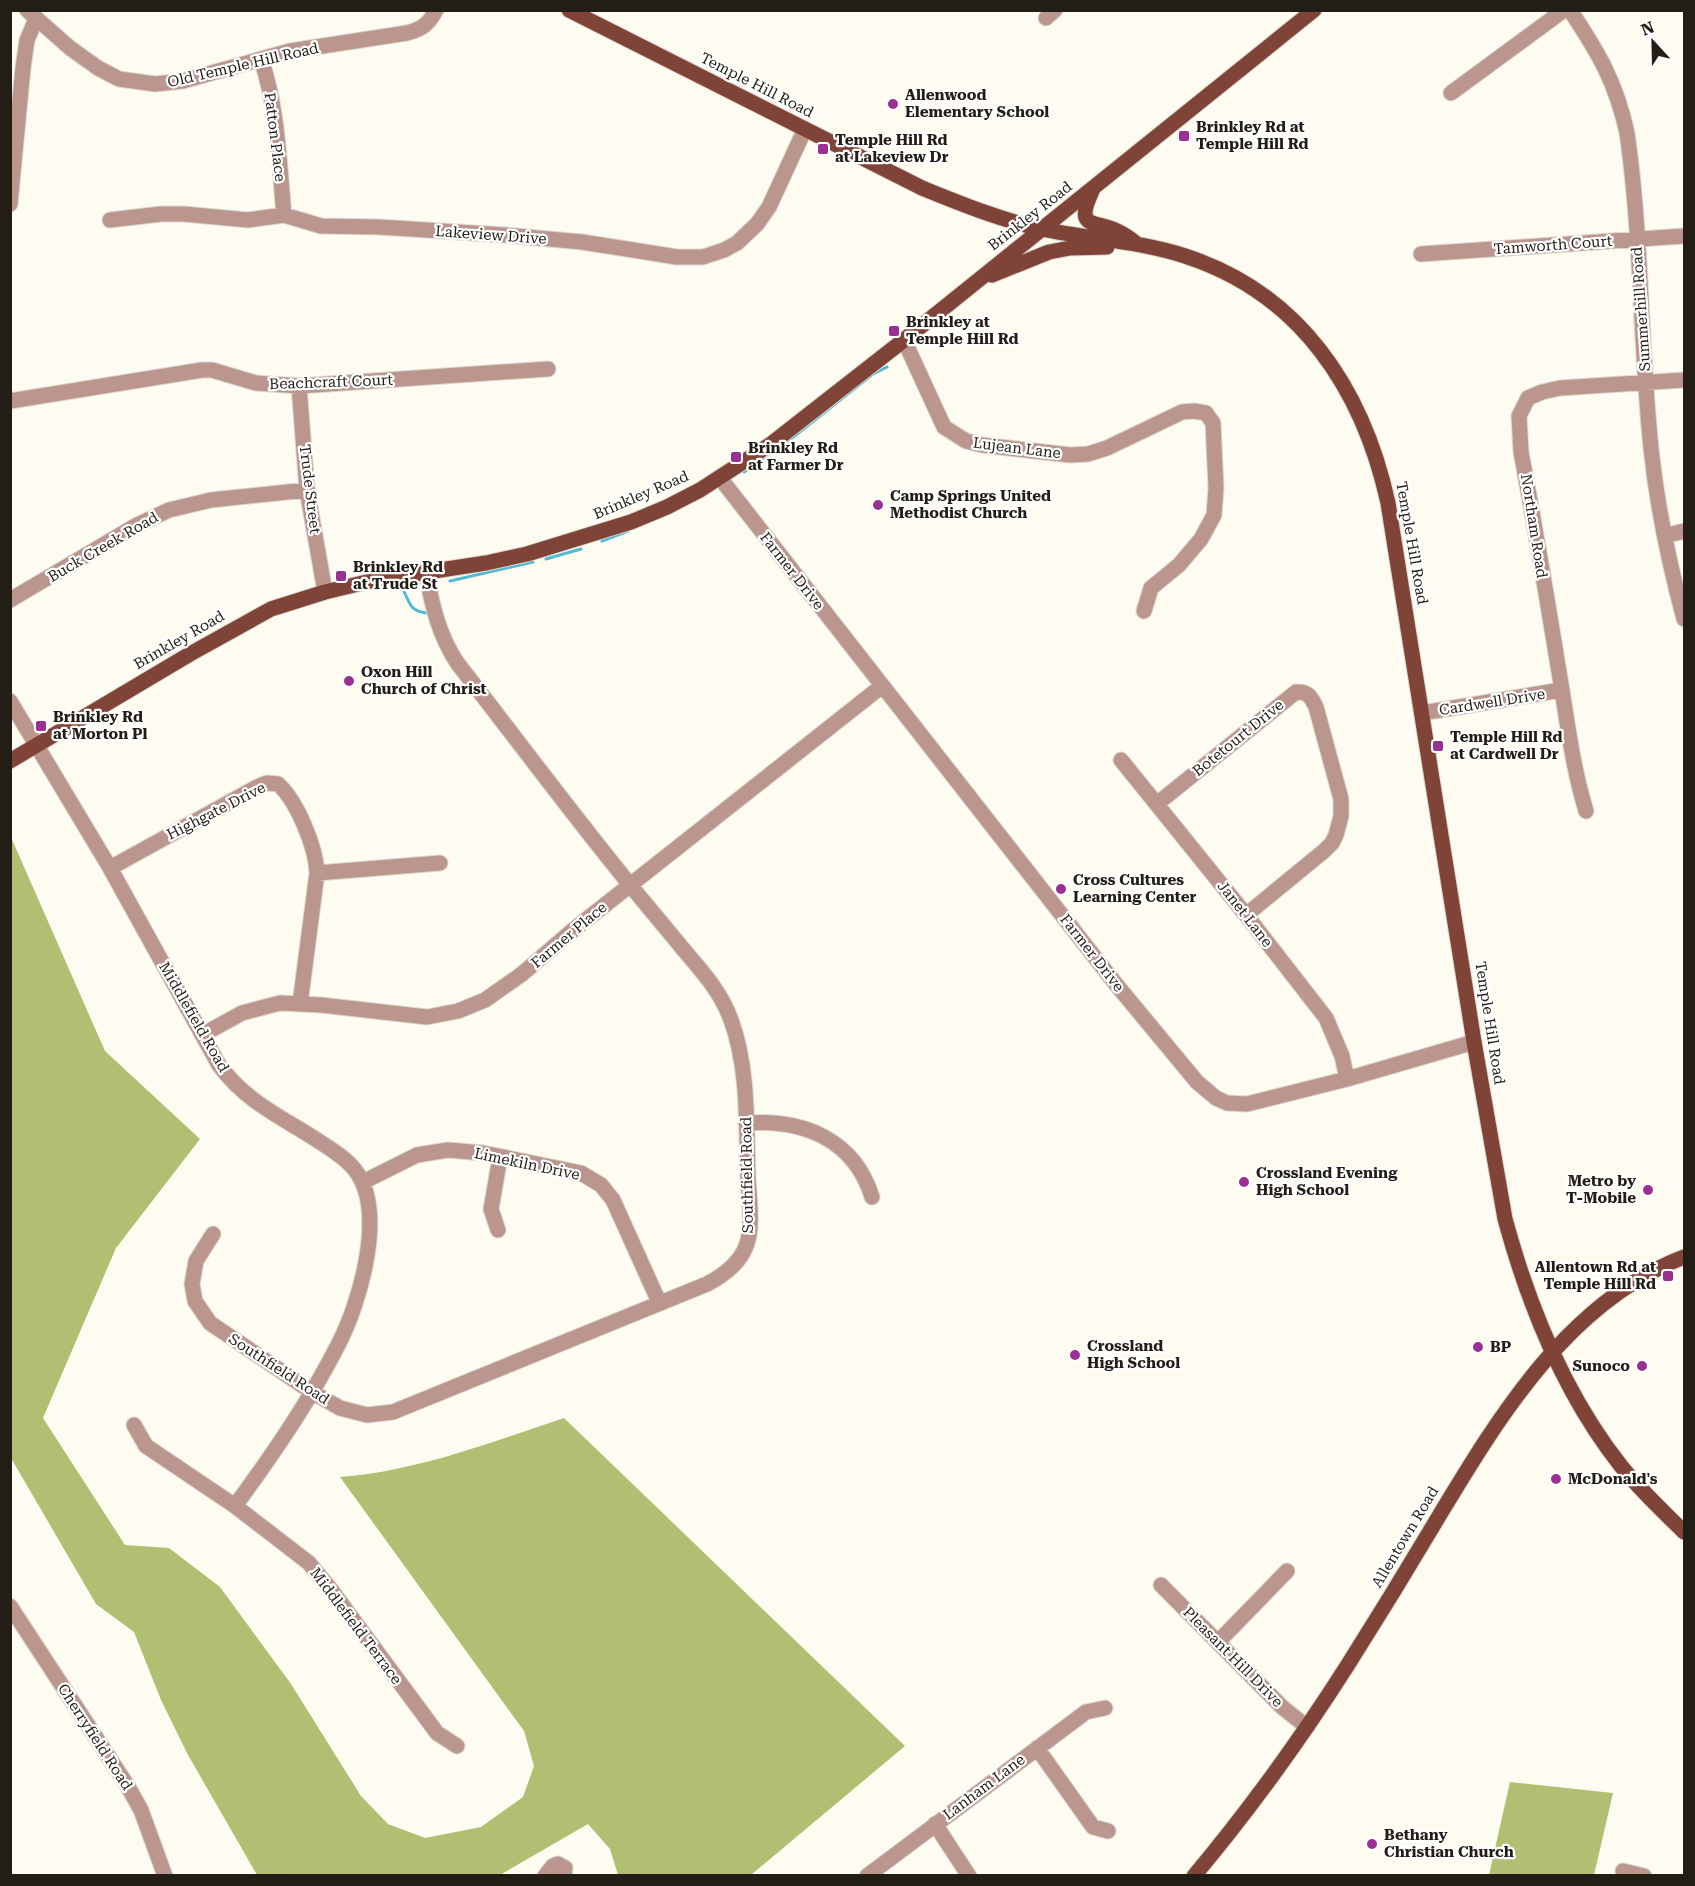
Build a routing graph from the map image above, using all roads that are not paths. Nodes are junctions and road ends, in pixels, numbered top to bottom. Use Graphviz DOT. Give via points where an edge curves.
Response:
graph roads {
  1 [pos="436,10"];
  2 [pos="569,10"];
  3 [pos="1314,10"];
  4 [pos="1564,10"];
  5 [pos="1570,10"];
  6 [pos="32,15"];
  7 [pos="261,59"];
  8 [pos="1451,93"];
  9 [pos="806,129"];
  10 [pos="1093,188"];
  11 [pos="10,204"];
  12 [pos="284,215"];
  13 [pos="110,220"];
  14 [pos="1041,228"];
  15 [pos="1684,236"];
  16 [pos="1636,240"];
  17 [pos="1140,246"];
  18 [pos="1421,254"];
  19 [pos="974,283"];
  20 [pos="904,340"];
  21 [pos="548,369"];
  22 [pos="1684,380"];
  23 [pos="1645,383"];
  24 [pos="299,386"];
  25 [pos="10,401"];
  26 [pos="720,478"];
  27 [pos="307,490"];
  28 [pos="1684,531"];
  29 [pos="1665,536"];
  30 [pos="426,573"];
  31 [pos="326,592"];
  32 [pos="10,600"];
  33 [pos="1143,611"];
  34 [pos="1684,619"];
  35 [pos="882,686"];
  36 [pos="1561,690"];
  37 [pos="10,701"];
  38 [pos="1422,713"];
  39 [pos="36,746"];
  40 [pos="1121,760"];
  41 [pos="10,761"];
  42 [pos="1158,803"];
  43 [pos="1586,811"];
  44 [pos="440,863"];
  45 [pos="110,868"];
  46 [pos="317,873"];
  47 [pos="630,885"];
  48 [pos="1246,915"];
  49 [pos="300,1004"];
  50 [pos="202,1035"];
  51 [pos="1474,1042"];
  52 [pos="1347,1079"];
  53 [pos="746,1123"];
  54 [pos="500,1157"];
  55 [pos="363,1182"];
  56 [pos="872,1197"];
  57 [pos="498,1230"];
  58 [pos="213,1234"];
  59 [pos="1684,1257"];
  60 [pos="659,1302"];
  61 [pos="1554,1353"];
  62 [pos="312,1392"];
  63 [pos="134,1425"];
  64 [pos="235,1506"];
  65 [pos="1684,1532"];
  66 [pos="1287,1571"];
  67 [pos="1161,1585"];
  68 [pos="10,1605"];
  69 [pos="1218,1642"];
  70 [pos="1105,1708"];
  71 [pos="1307,1727"];
  72 [pos="458,1746"];
  73 [pos="1037,1748"];
  74 [pos="935,1824"];
  75 [pos="1108,1831"];
  76 [pos="1623,1871"];
  77 [pos="165,1875"];
  78 [pos="545,1875"];
  79 [pos="564,1875"];
  80 [pos="867,1875"];
  81 [pos="969,1875"];
  82 [pos="1194,1875"];
  83 [pos="1644,1875"];
  1 -- 7 [label="street, Old Temple Hill Road" via="420,30"];
  2 -- 9 [label="main road, Temple Hill Road"];
  3 -- 10 [label="main road, Brinkley Road"];
  4 -- 8 [label="street"];
  5 -- 16 [label="street, Summerhill Road" via="1608,70 1623,111 1630,150"];
  6 -- 7 [label="street, Old Temple Hill Road" via="98,68 138,83 183,81"];
  6 -- 11 [label="street"];
  7 -- 12 [label="street, Patton Place" via="274,119"];
  9 -- 12 [label="street, Lakeview Drive" via="757,224 737,243 703,257 505,235 321,226"];
  9 -- 14 [label="main road, Temple Hill Road" via="943,197"];
  10 -- 14 [label="main road, Brinkley Road"];
  10 -- 17 [label="main road" via="1084,211 1086,217"];
  12 -- 13 [label="street, Lakeview Drive" via="249,220 161,214"];
  14 -- 17 [label="main road, Temple Hill Road"];
  14 -- 19 [label="main road, Brinkley Road"];
  15 -- 16 [label="street, Tamworth Court"];
  16 -- 18 [label="street, Tamworth Court"];
  16 -- 23 [label="street, Summerhill Road"];
  17 -- 19 [label="main road" via="1070,248 1022,261"];
  17 -- 38 [label="main road, Temple Hill Road" via="1214,268 1265,297 1309,338 1346,388 1366,427 1384,484"];
  19 -- 20 [label="main road, Brinkley Road"];
  20 -- 26 [label="main road, Brinkley Road" via="771,444"];
  20 -- 33 [label="street, Lujean Lane" via="945,427 974,443 1088,454 1182,412 1206,413 1213,423 1214,515 1201,539 1179,565 1151,588"];
  21 -- 24 [label="street, Beachcraft Court"];
  22 -- 23 [label="street, Northam Road"];
  23 -- 29 [label="street, Summerhill Road"];
  23 -- 36 [label="street, Northam Road" via="1542,392 1528,398 1519,416 1521,452"];
  24 -- 25 [label="street, Beachcraft Court" via="256,383 202,370"];
  24 -- 27 [label="street, Trude Street"];
  26 -- 30 [label="main road, Brinkley Road" via="667,507 593,535 527,554"];
  26 -- 35 [label="street, Farmer Drive"];
  27 -- 31 [label="street, Trude Street"];
  27 -- 32 [label="street, Buck Creek Road" via="211,500 169,510"];
  28 -- 29 [label="street"];
  29 -- 34 [label="street, Summerhill Road"];
  30 -- 31 [label="main road, Brinkley Road"];
  30 -- 47 [label="street, Southfield Road" via="446,647"];
  31 -- 39 [label="main road, Brinkley Road" via="271,609"];
  35 -- 47 [label="street, Farmer Place"];
  35 -- 52 [label="street, Farmer Drive" via="1115,982 1206,1090 1227,1103 1247,1104"];
  36 -- 38 [label="street, Cardwell Drive"];
  36 -- 43 [label="street, Northam Road" via="1573,763"];
  37 -- 39 [label="street, Middlefield Road"];
  38 -- 51 [label="main road, Temple Hill Road"];
  39 -- 41 [label="main road, Brinkley Road"];
  39 -- 45 [label="street, Middlefield Road"];
  40 -- 42 [label="street, Janet Lane"];
  42 -- 48 [label="street, Janet Lane"];
  42 -- 48 [label="street, Botetourt Drive" via="1296,692 1311,697 1341,799 1336,835 1324,851"];
  44 -- 46 [label="street"];
  45 -- 46 [label="street, Highgate Drive" via="257,786 274,783 294,805 315,854"];
  45 -- 50 [label="street, Middlefield Road"];
  46 -- 49 [label="street, Highgate Drive"];
  47 -- 49 [label="street, Farmer Place" via="504,988 472,1006 427,1017"];
  47 -- 53 [label="street, Southfield Road" via="704,974 726,1007 741,1059"];
  48 -- 52 [label="street, Janet Lane" via="1326,1018"];
  49 -- 50 [label="street, Farmer Place" via="280,1003 242,1013"];
  50 -- 55 [label="street, Middlefield Road" via="219,1065 244,1094 336,1153 355,1169"];
  51 -- 52 [label="street, Farmer Drive"];
  51 -- 61 [label="main road, Temple Hill Road" via="1505,1219 1522,1279"];
  53 -- 56 [label="street" via="789,1124 826,1138 860,1168"];
  53 -- 60 [label="street, Southfield Road" via="751,1218 742,1256 719,1278"];
  54 -- 55 [label="street, Limekiln Drive" via="469,1151 436,1151 406,1160"];
  54 -- 57 [label="street" via="491,1209"];
  54 -- 60 [label="street, Limekiln Drive" via="580,1173 601,1185 613,1200"];
  55 -- 62 [label="street" via="370,1221 367,1256 340,1342"];
  58 -- 62 [label="street, Southfield Road" via="196,1261 192,1284 204,1317"];
  59 -- 61 [label="main road, Allentown Road" via="1622,1290 1586,1319"];
  60 -- 62 [label="street, Southfield Road" via="387,1414 350,1412"];
  61 -- 65 [label="main road, Temple Hill Road" via="1566,1382 1604,1443"];
  61 -- 71 [label="main road, Allentown Road" via="1491,1433"];
  62 -- 64 [label="street"];
  63 -- 64 [label="street, Middlefield Terrace" via="146,1446"];
  64 -- 72 [label="street, Middlefield Terrace" via="309,1563 437,1733"];
  66 -- 69 [label="street"];
  67 -- 69 [label="street, Pleasant Hill Drive"];
  68 -- 77 [label="street, Cherryfield Road" via="127,1785 141,1810"];
  69 -- 71 [label="street, Pleasant Hill Drive"];
  70 -- 73 [label="street, Lanham Lane" via="1086,1712"];
  71 -- 82 [label="main road, Allentown Road"];
  73 -- 74 [label="street, Lanham Lane"];
  73 -- 75 [label="street" via="1092,1827"];
  74 -- 80 [label="street, Lanham Lane"];
  74 -- 81 [label="street"];
  76 -- 83 [label="street"];
  78 -- 79 [label="street" via="558,1864 565,1868"];
}
